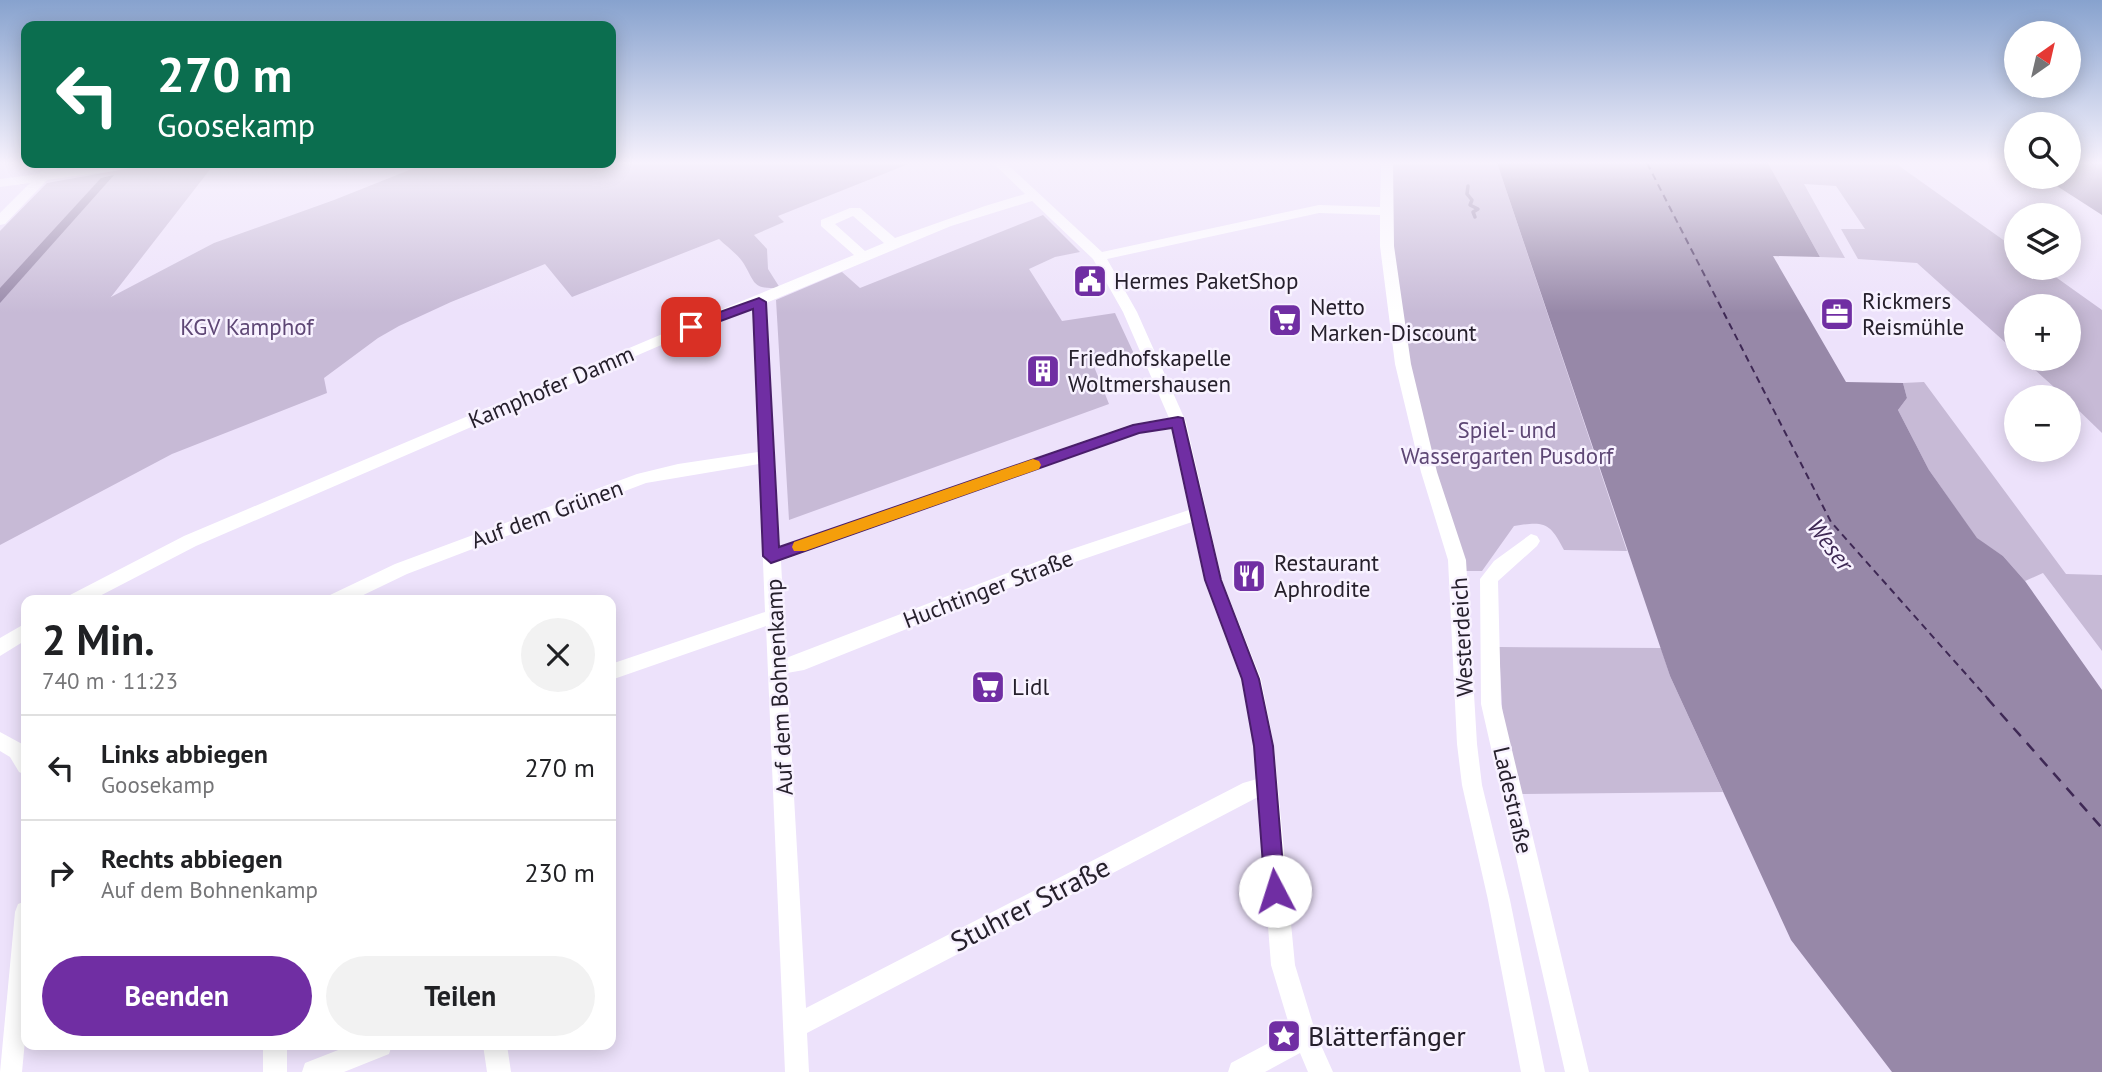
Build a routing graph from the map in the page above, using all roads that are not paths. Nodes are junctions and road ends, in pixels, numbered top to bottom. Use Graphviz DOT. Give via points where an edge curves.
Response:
graph roads {
  1 [pos="850,213"];
  2 [pos="857,213"];
  3 [pos="972,213"];
  4 [pos="1052,213"];
  5 [pos="1301,213"];
  6 [pos="1386,213"];
  7 [pos="893,244"];
  8 [pos="864,257"];
  9 [pos="1099,257"];
  10 [pos="759,302"];
  11 [pos="1178,422"];
  12 [pos="767,457"];
  13 [pos="1199,513"];
  14 [pos="1531,541"];
  15 [pos="771,556"];
  16 [pos="85,595"];
  17 [pos="346,595"];
  18 [pos="774,616"];
  19 [pos="21,633"];
  20 [pos="0,648"];
  21 [pos="777,667"];
  22 [pos="616,670"];
  23 [pos="0,741"];
  24 [pos="21,758"];
  25 [pos="1266,786"];
  26 [pos="21,962"];
  27 [pos="795,1026"];
  28 [pos="1305,1037"];
  29 [pos="275,1050"];
  30 [pos="368,1050"];
  31 [pos="496,1050"];
  32 [pos="10,1072"];
  33 [pos="275,1072"];
  34 [pos="314,1072"];
  35 [pos="499,1072"];
  36 [pos="797,1072"];
  37 [pos="1240,1072"];
  38 [pos="1321,1072"];
  39 [pos="1533,1072"];
  40 [pos="1577,1072"];
  1 -- 8 [label="street" via="826,223"];
  2 -- 7 [label="street"];
  3 -- 7 [label="street, Kamphofer Damm"];
  4 -- 9 [label="street"];
  5 -- 9 [label="street"];
  6 -- 39 [label="street, Westerdeich" via="1403,364 1459,569 1472,785"];
  7 -- 8 [label="street, Kamphofer Damm"];
  8 -- 10 [label="street, Kamphofer Damm"];
  9 -- 11 [label="street" via="1130,312"];
  10 -- 12 [label="street, Auf dem Bohnenkamp"];
  10 -- 16 [label="street, Kamphofer Damm" via="202,536"];
  11 -- 13 [label="street"];
  11 -- 15 [label="street" via="1138,428"];
  12 -- 15 [label="street, Auf dem Bohnenkamp"];
  12 -- 17 [label="street, Auf dem Grünen" via="643,478 401,569"];
  13 -- 21 [label="street, Huchtinger Straße" via="1066,558 797,664"];
  13 -- 25 [label="street" via="1213,580 1251,679 1264,746"];
  14 -- 40 [label="street, Ladestraße" via="1489,579 1491,704"];
  15 -- 18 [label="street, Auf dem Bohnenkamp"];
  18 -- 21 [label="street, Auf dem Bohnenkamp"];
  18 -- 22 [label="street"];
  19 -- 20 [label="street"];
  21 -- 27 [label="street, Auf dem Bohnenkamp"];
  23 -- 24 [label="street"];
  25 -- 27 [label="street, Stuhrer Straße" via="1250,790"];
  25 -- 28 [label="street" via="1283,965"];
  26 -- 32 [label="street"];
  27 -- 36 [label="street, Auf dem Bohnenkamp"];
  28 -- 37 [label="street"];
  28 -- 38 [label="street"];
  29 -- 33 [label="street"];
  30 -- 34 [label="street"];
  31 -- 35 [label="street"];
}
